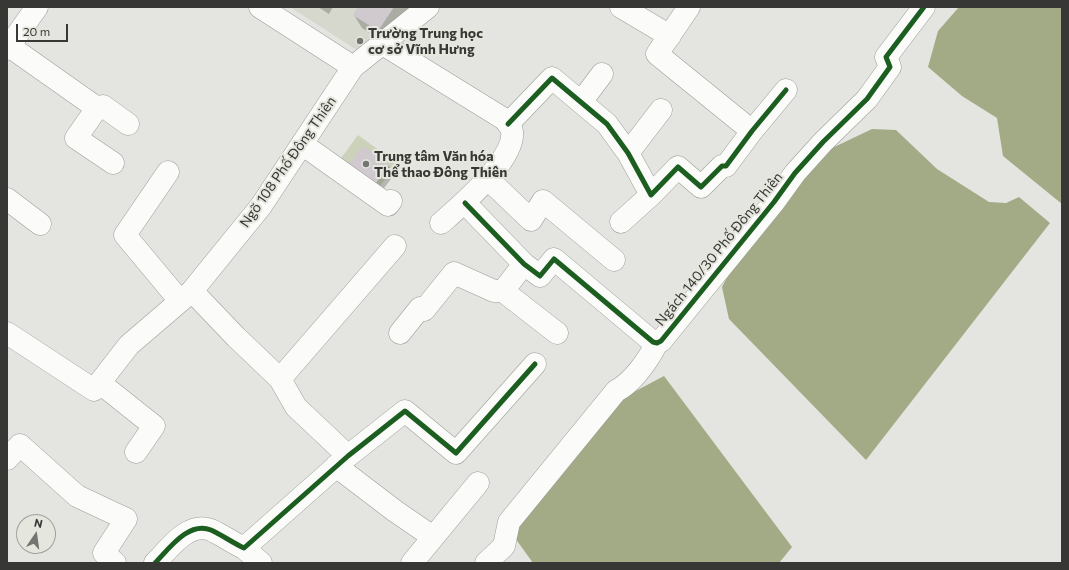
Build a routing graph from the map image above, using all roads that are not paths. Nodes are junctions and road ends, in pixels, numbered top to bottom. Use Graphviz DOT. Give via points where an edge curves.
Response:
graph roads {
  1 [pos="37,7"];
  2 [pos="260,7"];
  3 [pos="428,7"];
  4 [pos="621,7"];
  5 [pos="689,7"];
  6 [pos="924,7"];
  7 [pos="670,36"];
  8 [pos="10,41"];
  9 [pos="381,43"];
  10 [pos="353,66"];
  11 [pos="602,74"];
  12 [pos="786,90"];
  13 [pos="581,102"];
  14 [pos="97,108"];
  15 [pos="661,110"];
  16 [pos="128,124"];
  17 [pos="508,124"];
  18 [pos="752,131"];
  19 [pos="302,144"];
  20 [pos="628,153"];
  21 [pos="113,163"];
  22 [pos="168,172"];
  23 [pos="488,179"];
  24 [pos="651,196"];
  25 [pos="7,199"];
  26 [pos="391,201"];
  27 [pos="465,203"];
  28 [pos="621,222"];
  29 [pos="40,224"];
  30 [pos="441,224"];
  31 [pos="395,246"];
  32 [pos="614,260"];
  33 [pos="524,264"];
  34 [pos="503,291"];
  35 [pos="186,296"];
  36 [pos="7,333"];
  37 [pos="557,333"];
  38 [pos="400,334"];
  39 [pos="657,342"];
  40 [pos="535,364"];
  41 [pos="280,380"];
  42 [pos="100,383"];
  43 [pos="136,452"];
  44 [pos="7,459"];
  45 [pos="342,461"];
  46 [pos="478,483"];
  47 [pos="433,537"];
  48 [pos="244,548"];
  49 [pos="115,563"];
  50 [pos="155,563"];
  51 [pos="261,563"];
  52 [pos="412,563"];
  53 [pos="486,563"];
  1 -- 8 [label="street"];
  2 -- 10 [label="street"];
  3 -- 9 [label="street, Ngõ 108 Phố Đông Thiên"];
  4 -- 7 [label="street"];
  5 -- 7 [label="street"];
  6 -- 39 [label="street, Ngách 140/30 Phố Đông Thiên" via="886,57 890,67 867,98 795,173 666,335"];
  7 -- 18 [label="street" via="657,54"];
  8 -- 14 [label="street"];
  9 -- 10 [label="street, Ngõ 108 Phố Đông Thiên"];
  9 -- 17 [label="street" via="504,119"];
  10 -- 19 [label="street, Ngõ 108 Phố Đông Thiên"];
  11 -- 13 [label="street"];
  12 -- 18 [label="street"];
  13 -- 17 [label="street" via="552,78"];
  13 -- 20 [label="street" via="607,124"];
  14 -- 16 [label="street" via="103,106"];
  14 -- 21 [label="street" via="76,138"];
  15 -- 20 [label="street"];
  17 -- 23 [label="street" via="512,133 509,151"];
  18 -- 24 [label="street" via="726,166 722,166 701,187 678,167"];
  19 -- 26 [label="street" via="388,205"];
  19 -- 35 [label="street, Ngõ 108 Phố Đông Thiên" via="261,206"];
  20 -- 24 [label="street"];
  22 -- 35 [label="street" via="125,235"];
  23 -- 27 [label="street"];
  23 -- 32 [label="street" via="531,220 543,201"];
  24 -- 28 [label="street"];
  25 -- 29 [label="street"];
  27 -- 30 [label="street"];
  27 -- 33 [label="street, Ngách 140/30 Phố Đông Thiên"];
  31 -- 41 [label="street"];
  33 -- 34 [label="street"];
  33 -- 39 [label="street, Ngách 140/30 Phố Đông Thiên" via="540,276 554,260 653,342"];
  34 -- 37 [label="street"];
  34 -- 38 [label="street" via="494,291 454,273 424,310 420,308"];
  35 -- 41 [label="street" via="236,337"];
  35 -- 42 [label="street, Ngõ 108 Phố Đông Thiên" via="129,345"];
  36 -- 42 [label="street" via="94,390"];
  39 -- 53 [label="street" via="651,355 624,387 616,391 509,522 504,546"];
  40 -- 45 [label="street" via="456,453 404,411"];
  41 -- 45 [label="street" via="296,407"];
  42 -- 43 [label="street" via="154,426"];
  44 -- 49 [label="street" via="20,445 77,496 126,519 104,553"];
  45 -- 47 [label="street" via="395,511"];
  45 -- 48 [label="street"];
  46 -- 47 [label="street"];
  47 -- 52 [label="street"];
  48 -- 50 [label="street" via="210,530 197,528 185,534"];
  48 -- 51 [label="street"];
}
